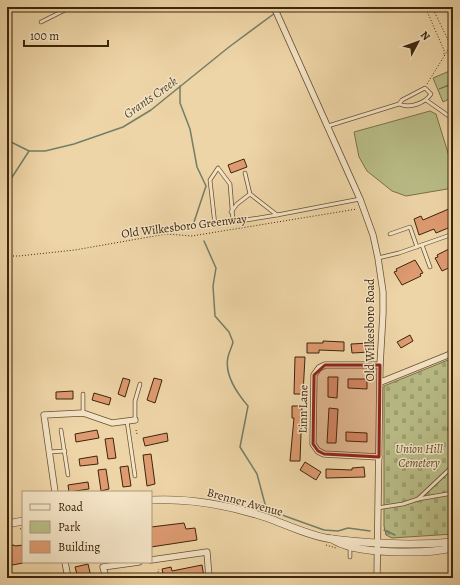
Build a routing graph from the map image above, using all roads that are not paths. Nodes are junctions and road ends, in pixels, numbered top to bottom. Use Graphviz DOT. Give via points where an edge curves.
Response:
graph roads {
  1 [pos="71,7"];
  2 [pos="274,7"];
  3 [pos="41,22"];
  4 [pos="426,100"];
  5 [pos="399,104"];
  6 [pos="453,119"];
  7 [pos="328,126"];
  8 [pos="245,173"];
  9 [pos="250,194"];
  10 [pos="360,199"];
  11 [pos="232,212"];
  12 [pos="277,215"];
  13 [pos="233,221"];
  14 [pos="390,234"];
  15 [pos="453,234"];
  16 [pos="422,245"];
  17 [pos="417,247"];
  18 [pos="378,258"];
  19 [pos="430,267"];
  20 [pos="453,353"];
  21 [pos="380,365"];
  22 [pos="381,382"];
  23 [pos="140,384"];
  24 [pos="83,394"];
  25 [pos="83,413"];
  26 [pos="135,420"];
  27 [pos="127,421"];
  28 [pos="449,429"];
  29 [pos="61,430"];
  30 [pos="453,434"];
  31 [pos="65,451"];
  32 [pos="49,452"];
  33 [pos="379,457"];
  34 [pos="453,466"];
  35 [pos="68,475"];
  36 [pos="135,476"];
  37 [pos="55,491"];
  38 [pos="453,493"];
  39 [pos="418,499"];
  40 [pos="152,500"];
  41 [pos="378,508"];
  42 [pos="22,521"];
  43 [pos="7,524"];
  44 [pos="332,539"];
  45 [pos="453,542"];
  46 [pos="350,546"];
  47 [pos="377,547"];
  48 [pos="453,548"];
  49 [pos="350,557"];
  50 [pos="152,560"];
  51 [pos="65,563"];
  52 [pos="132,563"];
  53 [pos="68,578"];
  54 [pos="106,578"];
  55 [pos="209,578"];
  56 [pos="378,578"];
  1 -- 3 [label="lane"];
  2 -- 7 [label="street, Old Wilkesboro Road"];
  4 -- 5 [label="lane" via="405,107"];
  4 -- 5 [label="lane" via="431,94 425,88"];
  4 -- 6 [label="lane"];
  5 -- 7 [label="lane"];
  7 -- 10 [label="street, Old Wilkesboro Road"];
  8 -- 9 [label="lane"];
  9 -- 11 [label="lane" via="237,204"];
  9 -- 12 [label="lane"];
  10 -- 12 [label="lane"];
  10 -- 18 [label="street, Old Wilkesboro Road"];
  11 -- 13 [label="lane"];
  11 -- 13 [label="lane" via="230,184 218,168 210,180 215,225"];
  12 -- 13 [label="lane"];
  14 -- 17 [label="lane" via="410,227"];
  15 -- 16 [label="lane"];
  16 -- 17 [label="lane"];
  16 -- 19 [label="lane"];
  17 -- 18 [label="lane"];
  18 -- 21 [label="street, Old Wilkesboro Road" via="383,292"];
  20 -- 22 [label="street"];
  21 -- 22 [label="street, Old Wilkesboro Road"];
  21 -- 33 [label="street, Linn Lane" via="325,365 319,368 314,375 313,444 324,454"];
  22 -- 33 [label="street, Old Wilkesboro Road"];
  23 -- 26 [label="lane" via="135,400"];
  24 -- 25 [label="lane"];
  25 -- 27 [label="street" via="112,423"];
  25 -- 32 [label="street" via="44,415"];
  26 -- 27 [label="street"];
  27 -- 36 [label="lane"];
  28 -- 30 [label="lane"];
  29 -- 31 [label="lane"];
  31 -- 32 [label="lane"];
  31 -- 35 [label="lane"];
  32 -- 37 [label="street"];
  33 -- 41 [label="street, Old Wilkesboro Road"];
  34 -- 39 [label="lane"];
  38 -- 39 [label="lane"];
  39 -- 41 [label="lane"];
  40 -- 44 [label="street, Brenner Avenue" via="211,503"];
  41 -- 47 [label="street, Old Wilkesboro Road"];
  42 -- 43 [label="street"];
  44 -- 46 [label="street, Brenner Avenue" via="339,544"];
  44 -- 47 [label="street, Brenner Avenue"];
  45 -- 47 [label="street, Brenner Avenue"];
  46 -- 47 [label="street, Brenner Avenue"];
  46 -- 49 [label="lane"];
  47 -- 48 [label="street, Brenner Avenue" via="413,552"];
  47 -- 56 [label="street, Old Wilkesboro Road"];
  50 -- 55 [label="street" via="207,552"];
  51 -- 53 [label="street"];
  52 -- 54 [label="street" via="104,567"];
}
